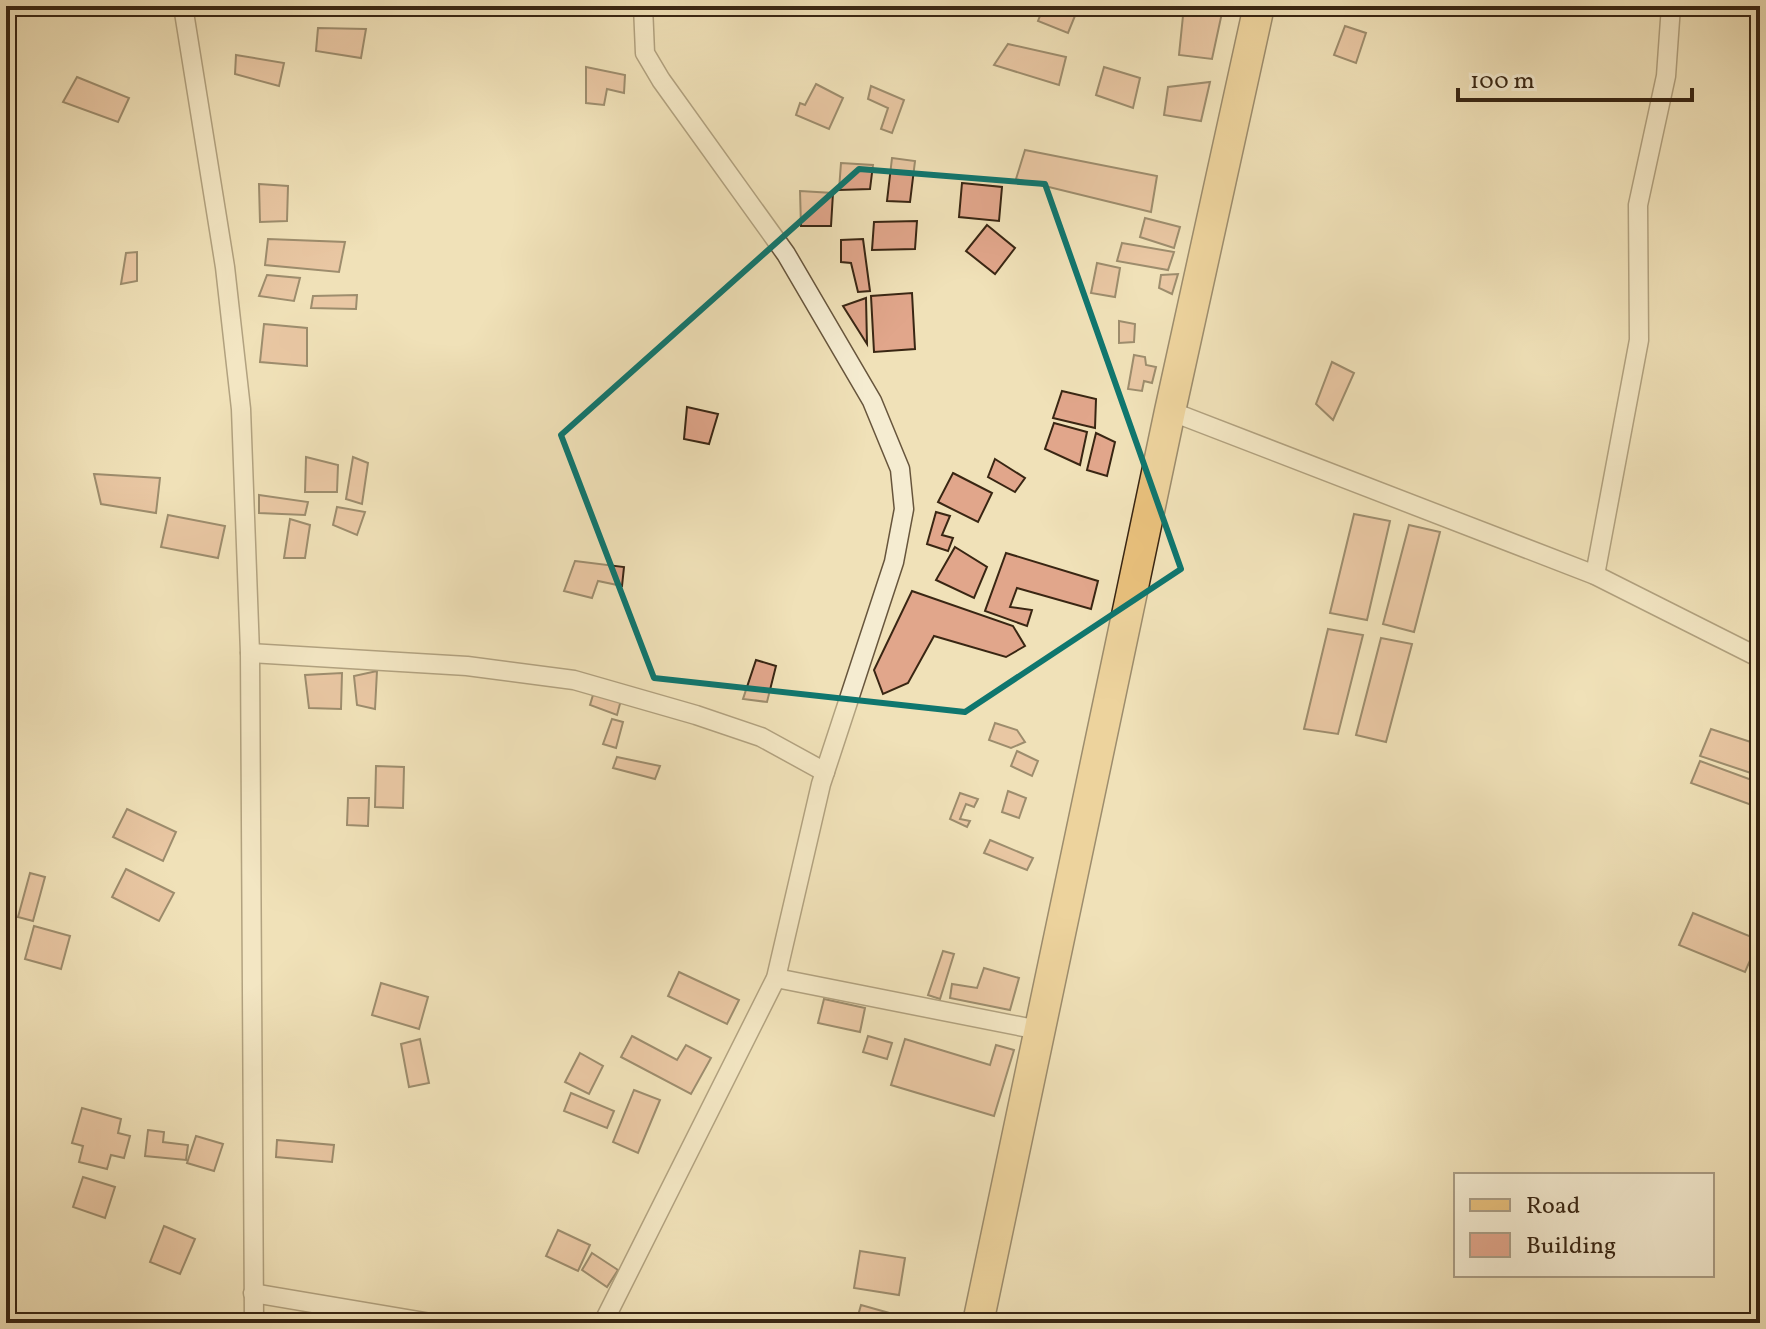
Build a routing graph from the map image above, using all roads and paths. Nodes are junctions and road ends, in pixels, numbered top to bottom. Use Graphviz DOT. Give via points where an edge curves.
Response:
graph roads {
  1 [pos="183,6"];
  2 [pos="643,6"];
  3 [pos="1259,6"];
  4 [pos="1671,6"];
  5 [pos="1170,411"];
  6 [pos="1595,575"];
  7 [pos="250,653"];
  8 [pos="1760,658"];
  9 [pos="825,772"];
  10 [pos="776,978"];
  11 [pos="1039,1030"];
  12 [pos="253,1293"];
  13 [pos="254,1323"];
  14 [pos="431,1323"];
  15 [pos="603,1323"];
  16 [pos="978,1323"];
  1 -- 7 [label="street" via="225,267 241,409"];
  2 -- 9 [label="street" via="645,53 786,254 872,401 900,469 904,509 894,562"];
  3 -- 5 [label="main road"];
  4 -- 6 [label="street" via="1666,76 1638,205 1639,340"];
  5 -- 6 [label="street"];
  5 -- 11 [label="main road"];
  6 -- 8 [label="street"];
  7 -- 9 [label="street" via="467,666 574,680 761,737"];
  7 -- 12 [label="street"];
  9 -- 10 [label="street"];
  10 -- 11 [label="street"];
  10 -- 15 [label="street"];
  11 -- 16 [label="main road"];
  12 -- 13 [label="street"];
  12 -- 14 [label="street"];
}
